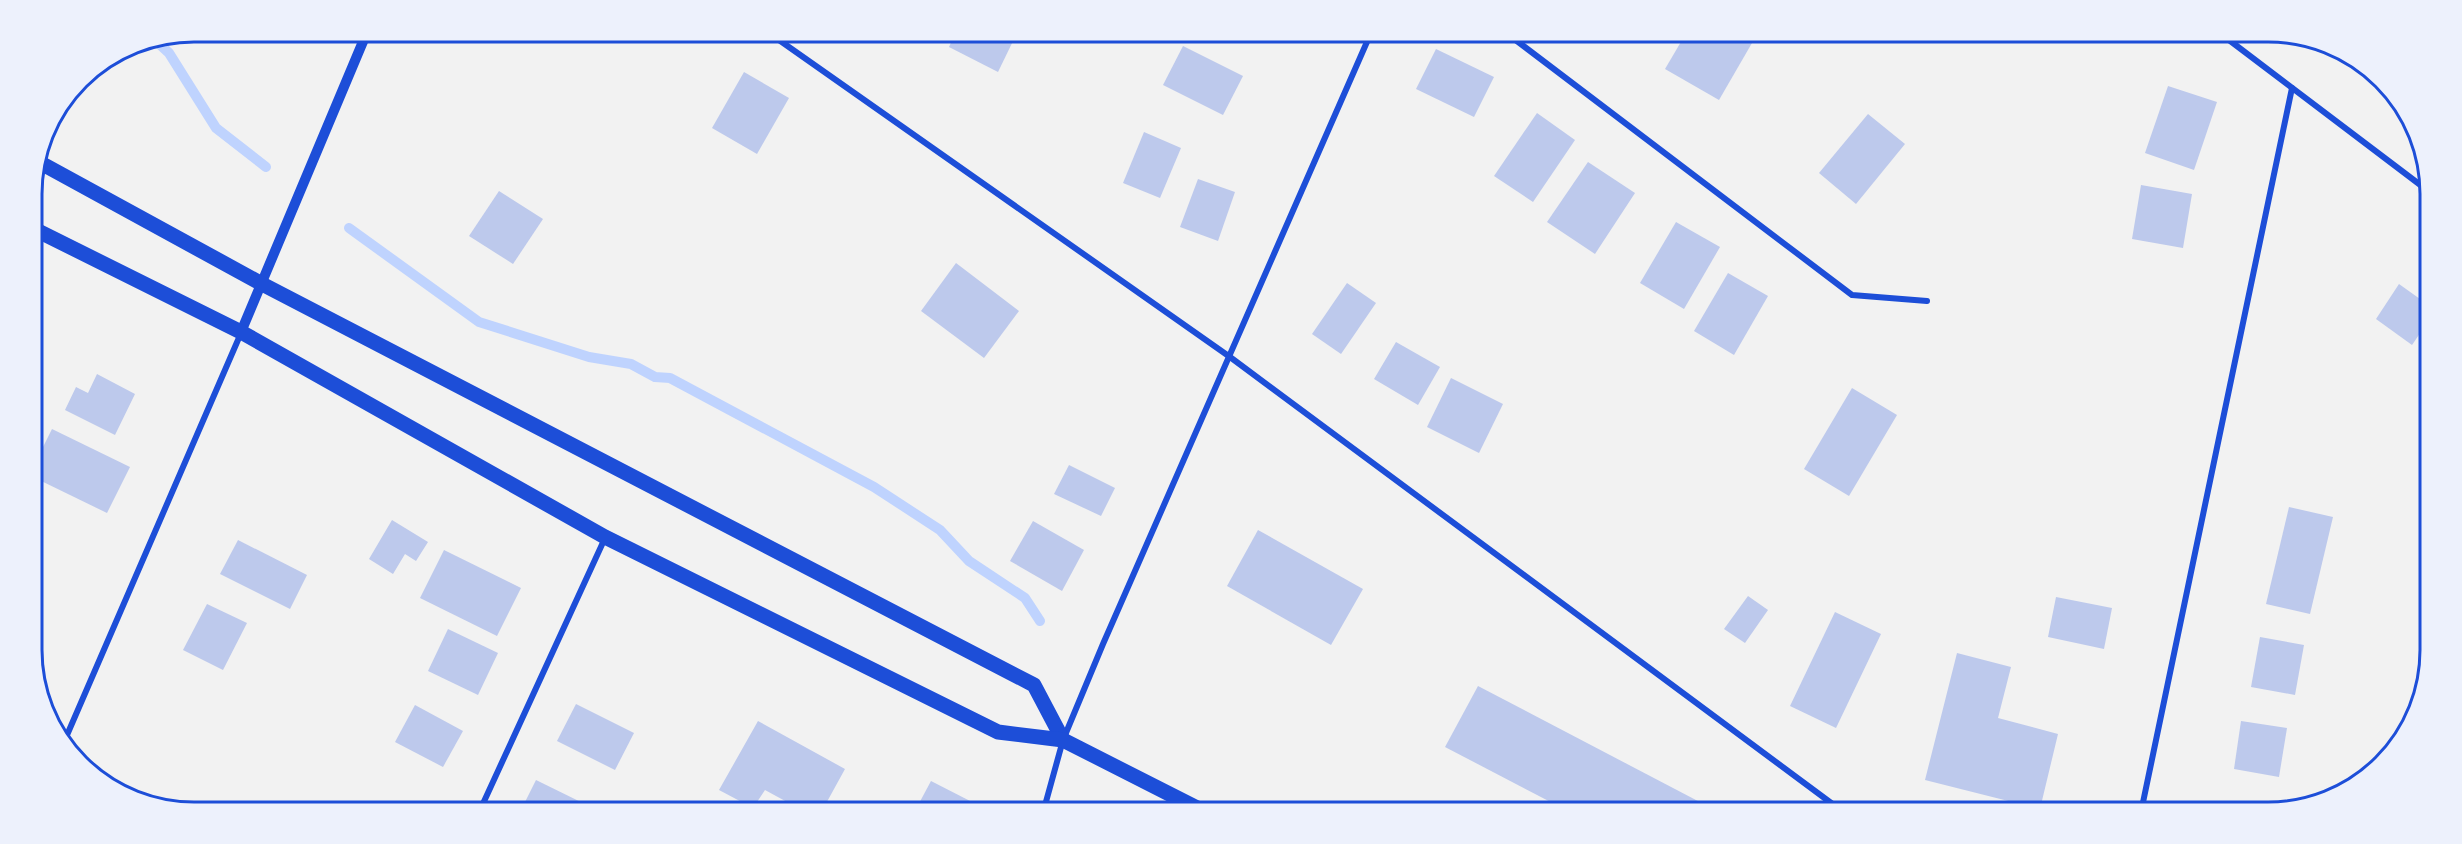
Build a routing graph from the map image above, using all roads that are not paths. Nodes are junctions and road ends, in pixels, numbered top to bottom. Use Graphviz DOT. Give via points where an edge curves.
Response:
graph roads {
  1 [pos="364,42"];
  2 [pos="782,42"];
  3 [pos="1368,42"];
  4 [pos="1518,42"];
  5 [pos="2232,42"];
  6 [pos="2292,88"];
  7 [pos="45,165"];
  8 [pos="2420,184"];
  9 [pos="42,233"];
  10 [pos="261,284"];
  11 [pos="1927,301"];
  12 [pos="241,332"];
  13 [pos="1230,357"];
  14 [pos="605,537"];
  15 [pos="68,733"];
  16 [pos="1063,740"];
  17 [pos="484,802"];
  18 [pos="1046,802"];
  19 [pos="1183,802"];
  20 [pos="1830,802"];
  21 [pos="2143,802"];
  1 -- 10 [label="street"];
  2 -- 13 [label="street"];
  3 -- 13 [label="street"];
  4 -- 11 [label="street" via="1852,295"];
  5 -- 6 [label="street"];
  6 -- 8 [label="street"];
  6 -- 21 [label="street"];
  7 -- 10 [label="main road"];
  9 -- 12 [label="main road"];
  10 -- 12 [label="street"];
  10 -- 16 [label="main road" via="1034,685"];
  12 -- 14 [label="main road"];
  12 -- 15 [label="street"];
  13 -- 16 [label="street"];
  13 -- 20 [label="street"];
  14 -- 16 [label="main road" via="998,732"];
  14 -- 17 [label="street"];
  16 -- 18 [label="street"];
  16 -- 19 [label="main road"];
}
